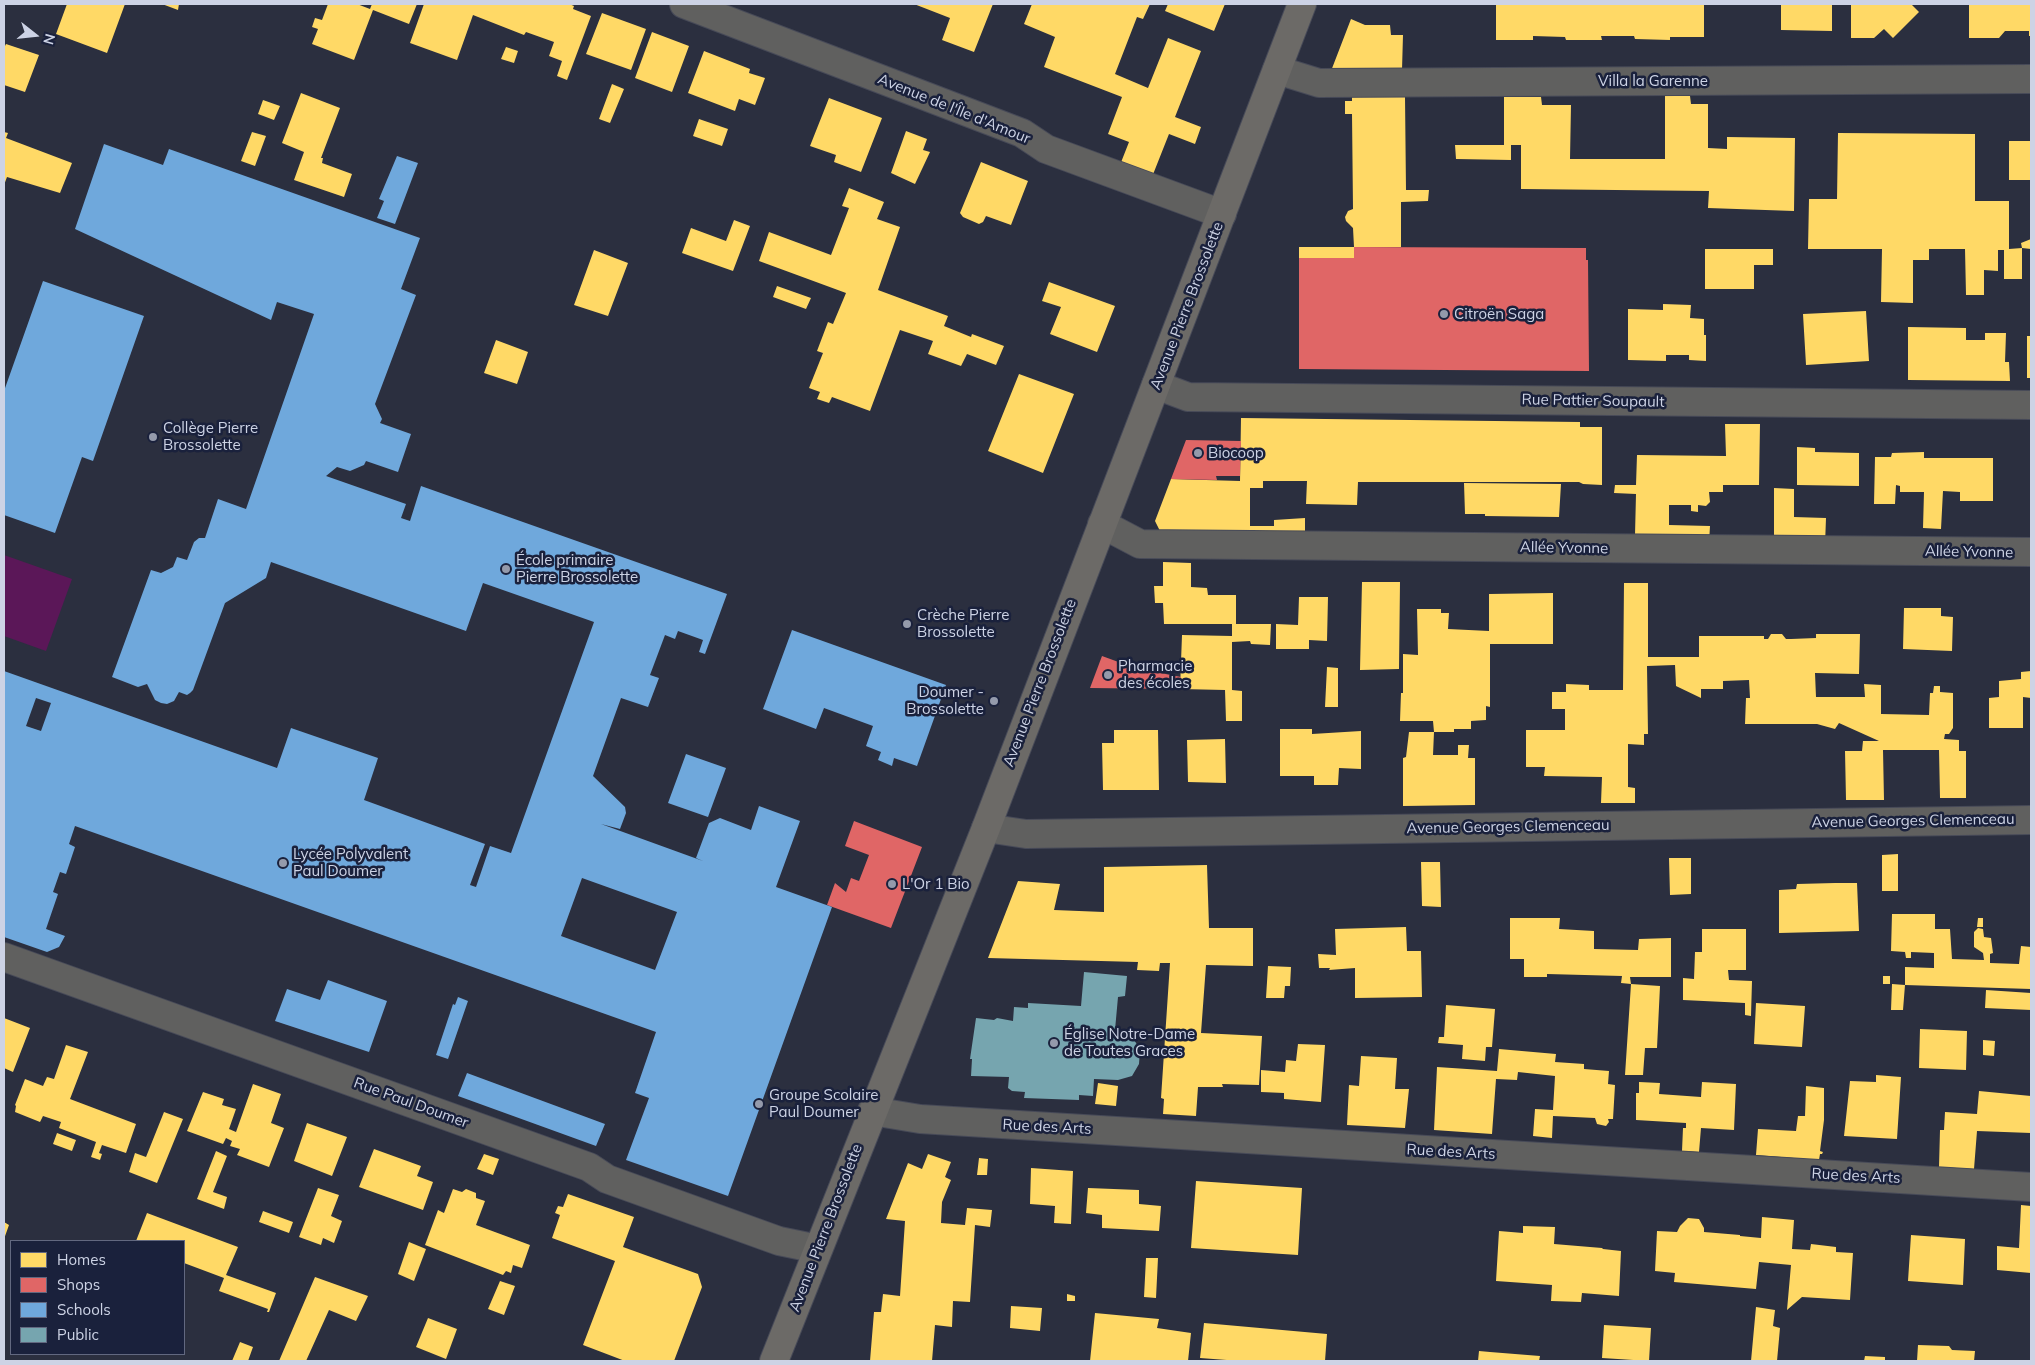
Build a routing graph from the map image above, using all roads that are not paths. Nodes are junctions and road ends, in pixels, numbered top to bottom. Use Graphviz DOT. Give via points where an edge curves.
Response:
graph roads {
  1 [pos="684,4"];
  2 [pos="1302,4"];
  3 [pos="1277,70"];
  4 [pos="2031,79"];
  5 [pos="1222,214"];
  6 [pos="1156,385"];
  7 [pos="2031,405"];
  8 [pos="1102,524"];
  9 [pos="2031,552"];
  10 [pos="2031,820"];
  11 [pos="986,828"];
  12 [pos="4,958"];
  13 [pos="872,1112"];
  14 [pos="2031,1187"];
  15 [pos="818,1249"];
  16 [pos="774,1361"];
  1 -- 5 [label="street, Avenue de l'Île d'Amour" via="1022,133 1046,149"];
  2 -- 3 [label="main road, Avenue Pierre Brossolette"];
  3 -- 4 [label="street, Villa la Garenne" via="1319,83"];
  3 -- 5 [label="main road, Avenue Pierre Brossolette"];
  5 -- 6 [label="main road, Avenue Pierre Brossolette"];
  6 -- 7 [label="street, Rue Pattier Soupault" via="1188,397"];
  6 -- 8 [label="main road, Avenue Pierre Brossolette"];
  8 -- 9 [label="street, Allée Yvonne" via="1140,544"];
  8 -- 11 [label="main road, Avenue Pierre Brossolette"];
  10 -- 11 [label="street, Avenue Georges Clemenceau" via="1026,834"];
  11 -- 13 [label="main road, Avenue Pierre Brossolette"];
  12 -- 15 [label="street, Rue Paul Doumer" via="589,1167 607,1179 779,1241"];
  13 -- 14 [label="street, Rue des Arts" via="920,1119"];
  13 -- 15 [label="main road, Avenue Pierre Brossolette"];
  15 -- 16 [label="main road, Avenue Pierre Brossolette"];
}
